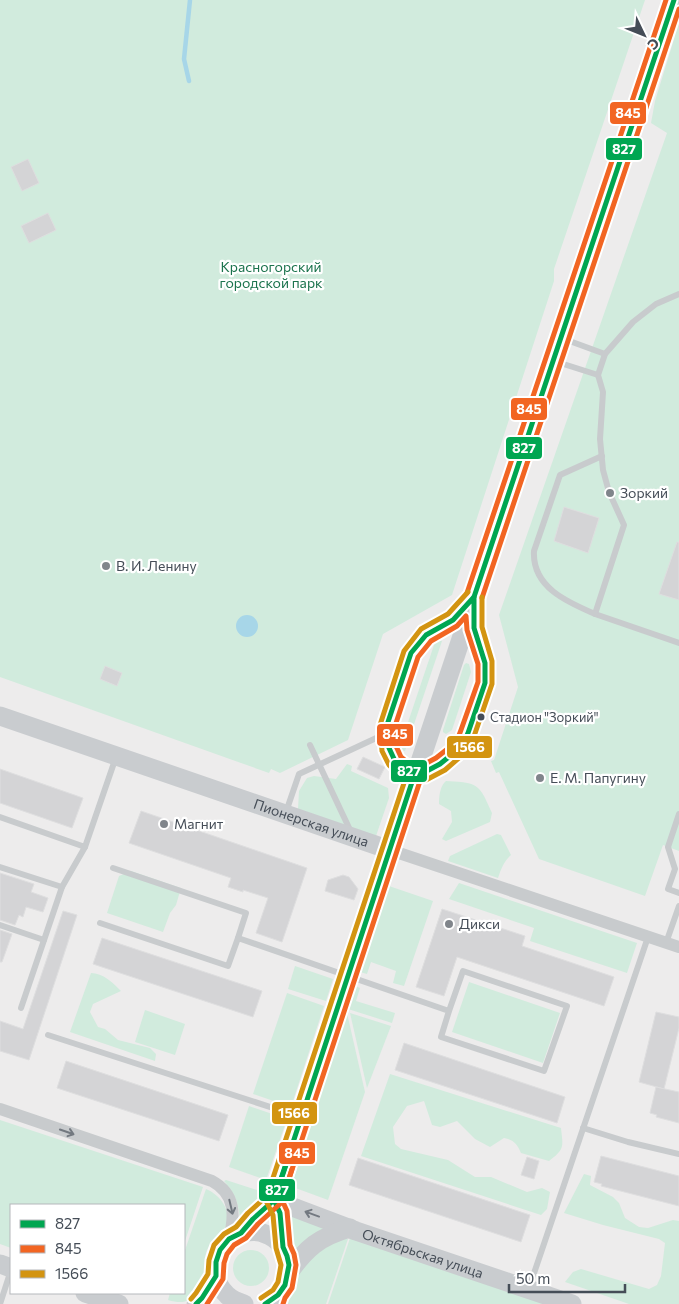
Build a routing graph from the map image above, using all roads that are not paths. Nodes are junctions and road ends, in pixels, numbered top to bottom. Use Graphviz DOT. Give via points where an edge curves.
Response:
graph roads {
  1 [pos="674,0"];
  2 [pos="679,294"];
  3 [pos="561,338"];
  4 [pos="605,354"];
  5 [pos="553,361"];
  6 [pos="598,375"];
  7 [pos="602,456"];
  8 [pos="474,597"];
  9 [pos="595,614"];
  10 [pos="679,643"];
  11 [pos="0,716"];
  12 [pos="387,734"];
  13 [pos="310,745"];
  14 [pos="116,756"];
  15 [pos="319,765"];
  16 [pos="415,773"];
  17 [pos="285,814"];
  18 [pos="679,814"];
  19 [pos="0,817"];
  20 [pos="354,837"];
  21 [pos="86,847"];
  22 [pos="390,850"];
  23 [pos="0,867"];
  24 [pos="113,868"];
  25 [pos="62,887"];
  26 [pos="679,893"];
  27 [pos="679,906"];
  28 [pos="100,923"];
  29 [pos="0,925"];
  30 [pos="648,936"];
  31 [pos="238,938"];
  32 [pos="44,940"];
  33 [pos="666,942"];
  34 [pos="679,947"];
  35 [pos="349,976"];
  36 [pos="21,1008"];
  37 [pos="449,1011"];
  38 [pos="48,1035"];
  39 [pos="0,1109"];
  40 [pos="302,1118"];
  41 [pos="583,1128"];
  42 [pos="679,1154"];
  43 [pos="274,1200"];
  44 [pos="350,1228"];
  45 [pos="235,1236"];
  46 [pos="283,1247"];
  47 [pos="10,1272"];
  48 [pos="288,1274"];
  49 [pos="218,1288"];
  50 [pos="529,1289"];
  51 [pos="88,1294"];
  52 [pos="268,1302"];
  53 [pos="0,1304"];
  54 [pos="119,1304"];
  55 [pos="196,1304"];
  56 [pos="244,1304"];
  57 [pos="572,1304"];
  1 -- 3 [label="street"];
  2 -- 4 [label="lane" via="656,304 633,322"];
  3 -- 4 [label="lane"];
  3 -- 5 [label="street"];
  4 -- 6 [label="lane"];
  5 -- 6 [label="lane"];
  5 -- 8 [label="street"];
  6 -- 7 [label="lane" via="603,392"];
  7 -- 9 [label="lane" via="609,492 624,525"];
  7 -- 9 [label="lane" via="560,475 534,551 538,573 546,584 556,594"];
  8 -- 12 [label="lane" via="453,620 426,635 411,653 387,725"];
  8 -- 16 [label="street"];
  8 -- 16 [label="lane" via="474,628 485,663 485,684 464,742 440,764 423,773"];
  9 -- 10 [label="lane"];
  11 -- 14 [label="street, Пионерская улица"];
  12 -- 15 [label="lane"];
  12 -- 16 [label="lane" via="395,761 402,769"];
  13 -- 15 [label="lane"];
  14 -- 17 [label="street, Пионерская улица"];
  14 -- 21 [label="lane"];
  15 -- 17 [label="lane" via="299,774"];
  15 -- 20 [label="lane"];
  16 -- 22 [label="street"];
  17 -- 20 [label="street, Пионерская улица"];
  18 -- 26 [label="lane" via="668,847 675,868 668,889"];
  19 -- 21 [label="lane"];
  20 -- 22 [label="street, Пионерская улица"];
  21 -- 25 [label="lane"];
  22 -- 30 [label="street, Пионерская улица"];
  22 -- 35 [label="street"];
  23 -- 25 [label="lane"];
  24 -- 31 [label="lane" via="246,913"];
  25 -- 32 [label="lane"];
  27 -- 33 [label="lane"];
  28 -- 31 [label="lane" via="228,966"];
  29 -- 32 [label="lane"];
  30 -- 33 [label="street, Пионерская улица"];
  30 -- 41 [label="lane"];
  31 -- 35 [label="lane"];
  32 -- 36 [label="lane"];
  33 -- 34 [label="street, Пионерская улица"];
  35 -- 37 [label="lane"];
  35 -- 40 [label="street"];
  37 -- 37 [label="lane" via="441,1036 544,1071 567,1006 463,971"];
  38 -- 40 [label="lane"];
  39 -- 45 [label="street, one-way" via="212,1181 225,1190 232,1210"];
  40 -- 43 [label="street"];
  41 -- 42 [label="lane"];
  41 -- 50 [label="lane"];
  44 -- 43 [label="street, Октябрьская улица, one-way"];
  43 -- 45 [label="street"];
  43 -- 46 [label="street" via="280,1213"];
  44 -- 48 [label="street" via="320,1240"];
  44 -- 50 [label="street, Октябрьская улица"];
  45 -- 46 [label="street" via="253,1231 264,1233"];
  45 -- 49 [label="street" via="220,1250 216,1262"];
  46 -- 48 [label="street" via="289,1265"];
  47 -- 53 [label="lane"];
  48 -- 52 [label="street" via="285,1285"];
  49 -- 55 [label="street"];
  49 -- 56 [label="street"];
  50 -- 57 [label="street, Октябрьская улица"];
  51 -- 54 [label="street"];
}
